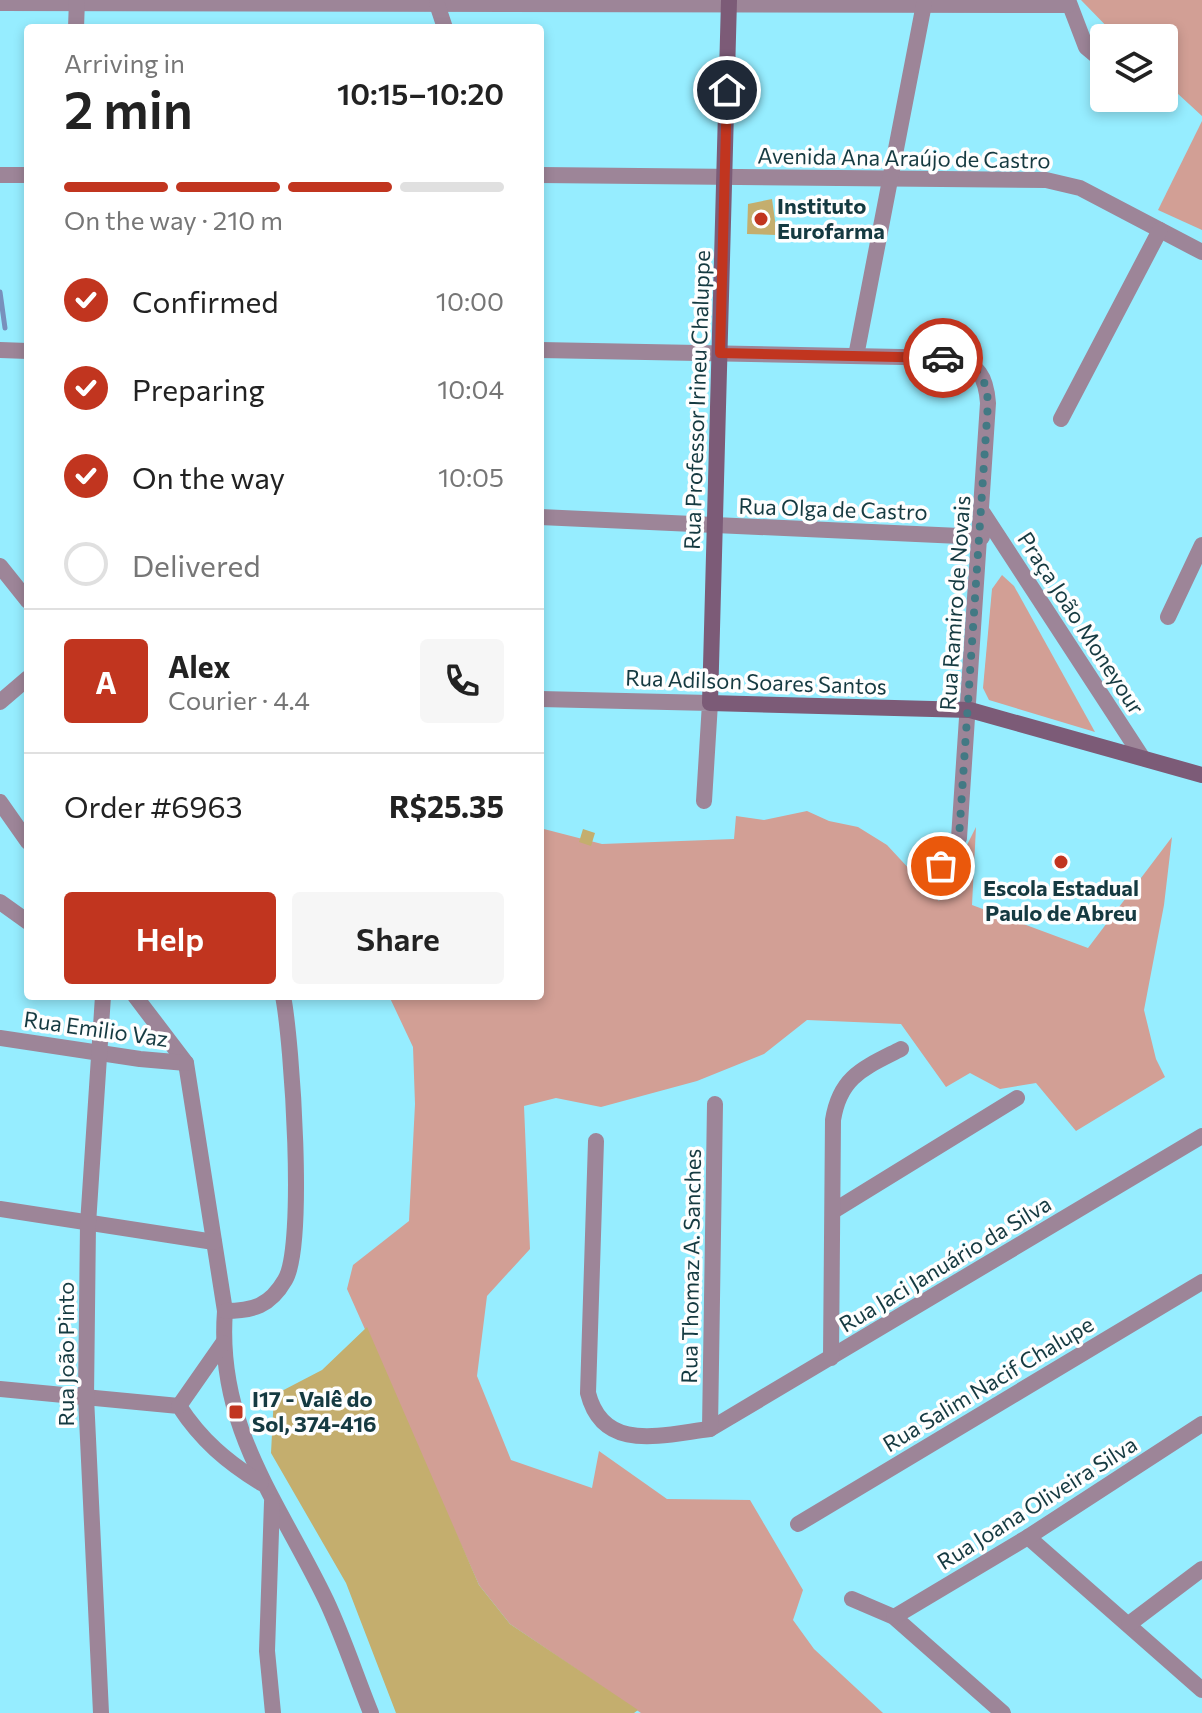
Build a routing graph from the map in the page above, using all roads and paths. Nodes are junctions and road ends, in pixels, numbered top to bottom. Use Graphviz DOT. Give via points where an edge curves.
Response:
graph roads {
  1 [pos="77,1"];
  2 [pos="386,2"];
  3 [pos="729,2"];
  4 [pos="1068,2"];
  5 [pos="0,3"];
  6 [pos="437,4"];
  7 [pos="924,4"];
  8 [pos="76,24"];
  9 [pos="444,24"];
  10 [pos="1090,50"];
  11 [pos="0,175"];
  12 [pos="24,175"];
  13 [pos="544,175"];
  14 [pos="726,176"];
  15 [pos="888,177"];
  16 [pos="1160,230"];
  17 [pos="1202,252"];
  18 [pos="0,350"];
  19 [pos="544,350"];
  20 [pos="24,351"];
  21 [pos="720,353"];
  22 [pos="856,356"];
  23 [pos="1061,419"];
  24 [pos="983,513"];
  25 [pos="544,517"];
  26 [pos="715,527"];
  27 [pos="982,537"];
  28 [pos="1202,545"];
  29 [pos="0,566"];
  30 [pos="24,596"];
  31 [pos="1168,617"];
  32 [pos="24,681"];
  33 [pos="544,699"];
  34 [pos="0,702"];
  35 [pos="710,703"];
  36 [pos="970,710"];
  37 [pos="1142,757"];
  38 [pos="1202,775"];
  39 [pos="704,801"];
  40 [pos="0,802"];
  41 [pos="24,836"];
  42 [pos="941,866"];
  43 [pos="0,902"];
  44 [pos="24,919"];
  45 [pos="103,1000"];
  46 [pos="138,1000"];
  47 [pos="284,1000"];
  48 [pos="0,1038"];
  49 [pos="901,1049"];
  50 [pos="98,1052"];
  51 [pos="186,1063"];
  52 [pos="1017,1098"];
  53 [pos="715,1104"];
  54 [pos="1202,1136"];
  55 [pos="596,1141"];
  56 [pos="0,1209"];
  57 [pos="835,1210"];
  58 [pos="88,1224"];
  59 [pos="214,1242"];
  60 [pos="1202,1282"];
  61 [pos="225,1311"];
  62 [pos="223,1343"];
  63 [pos="831,1358"];
  64 [pos="0,1389"];
  65 [pos="86,1397"];
  66 [pos="179,1406"];
  67 [pos="1202,1424"];
  68 [pos="710,1429"];
  69 [pos="261,1483"];
  70 [pos="272,1500"];
  71 [pos="798,1524"];
  72 [pos="1028,1537"];
  73 [pos="1202,1569"];
  74 [pos="852,1599"];
  75 [pos="894,1617"];
  76 [pos="1129,1624"];
  77 [pos="1202,1690"];
  78 [pos="101,1713"];
  79 [pos="273,1713"];
  80 [pos="371,1713"];
  81 [pos="1003,1713"];
  1 -- 2 [label="street"];
  1 -- 5 [label="street"];
  1 -- 8 [label="street"];
  2 -- 6 [label="street"];
  3 -- 6 [label="street"];
  3 -- 7 [label="street"];
  3 -- 14 [label="street, Rua Professor Irineu Chaluppe"];
  4 -- 7 [label="street"];
  4 -- 10 [label="street"];
  6 -- 9 [label="street"];
  7 -- 15 [label="street"];
  11 -- 12 [label="street"];
  13 -- 14 [label="street, Avenida Ana Araújo de Castro"];
  14 -- 15 [label="street, Avenida Ana Araújo de Castro"];
  14 -- 21 [label="street, Rua Professor Irineu Chaluppe"];
  15 -- 16 [label="street, Avenida Ana Araújo de Castro" via="1046,180 1080,188"];
  15 -- 22 [label="street"];
  16 -- 17 [label="street, Avenida Ana Araújo de Castro"];
  16 -- 23 [label="street"];
  18 -- 20 [label="street"];
  19 -- 21 [label="street"];
  21 -- 22 [label="street"];
  21 -- 26 [label="street, Rua Professor Irineu Chaluppe"];
  22 -- 24 [label="street, Rua Ramiro de Novais" via="952,358 981,371 987,386"];
  24 -- 27 [label="street, Rua Ramiro de Novais"];
  24 -- 37 [label="street, Praça João Moneyour"];
  25 -- 26 [label="street, Rua Olga de Castro"];
  26 -- 27 [label="street, Rua Olga de Castro"];
  26 -- 35 [label="street, Rua Professor Irineu Chaluppe"];
  27 -- 36 [label="street, Rua Ramiro de Novais"];
  28 -- 31 [label="street"];
  29 -- 30 [label="street"];
  32 -- 34 [label="street"];
  33 -- 35 [label="street, Rua Adilson Soares Santos"];
  35 -- 36 [label="street, Rua Adilson Soares Santos"];
  35 -- 39 [label="street, Rua Professor Irineu Chaluppe"];
  36 -- 37 [label="street, Rua Adilson Soares Santos"];
  36 -- 42 [label="street, Rua Ramiro de Novais" via="959,838"];
  37 -- 38 [label="street, Rua Adilson Soares Santos"];
  40 -- 41 [label="street"];
  43 -- 44 [label="street"];
  45 -- 50 [label="street, Rua João Pinto"];
  46 -- 51 [label="street"];
  47 -- 61 [label="street" via="296,1224 293,1262 267,1302 253,1311"];
  48 -- 50 [label="street, Rua Emilio Vaz"];
  49 -- 57 [label="street" via="847,1081 836,1099"];
  50 -- 51 [label="street, Rua Emilio Vaz"];
  50 -- 58 [label="street, Rua João Pinto"];
  51 -- 59 [label="street"];
  52 -- 57 [label="street"];
  53 -- 68 [label="street, Rua Thomaz A. Sanches"];
  54 -- 63 [label="street, Rua Jaci Januário da Silva"];
  55 -- 68 [label="street" via="588,1393 593,1415 626,1435"];
  56 -- 58 [label="street"];
  57 -- 63 [label="street"];
  58 -- 59 [label="street"];
  58 -- 65 [label="street, Rua João Pinto"];
  59 -- 61 [label="street"];
  60 -- 71 [label="street, Rua Salim Nacif Chalupe"];
  61 -- 62 [label="street"];
  62 -- 66 [label="street"];
  62 -- 69 [label="street" via="238,1421"];
  63 -- 68 [label="street, Rua Jaci Januário da Silva"];
  64 -- 65 [label="street"];
  65 -- 66 [label="street"];
  65 -- 78 [label="street, Rua João Pinto"];
  66 -- 69 [label="street" via="215,1451"];
  67 -- 72 [label="street, Rua Joana Oliveira Silva"];
  69 -- 70 [label="street"];
  70 -- 79 [label="street" via="267,1651"];
  70 -- 80 [label="street" via="326,1601"];
  72 -- 75 [label="street, Rua Joana Oliveira Silva"];
  72 -- 76 [label="street"];
  73 -- 76 [label="street"];
  74 -- 75 [label="street"];
  75 -- 81 [label="street"];
  76 -- 77 [label="street"];
}
